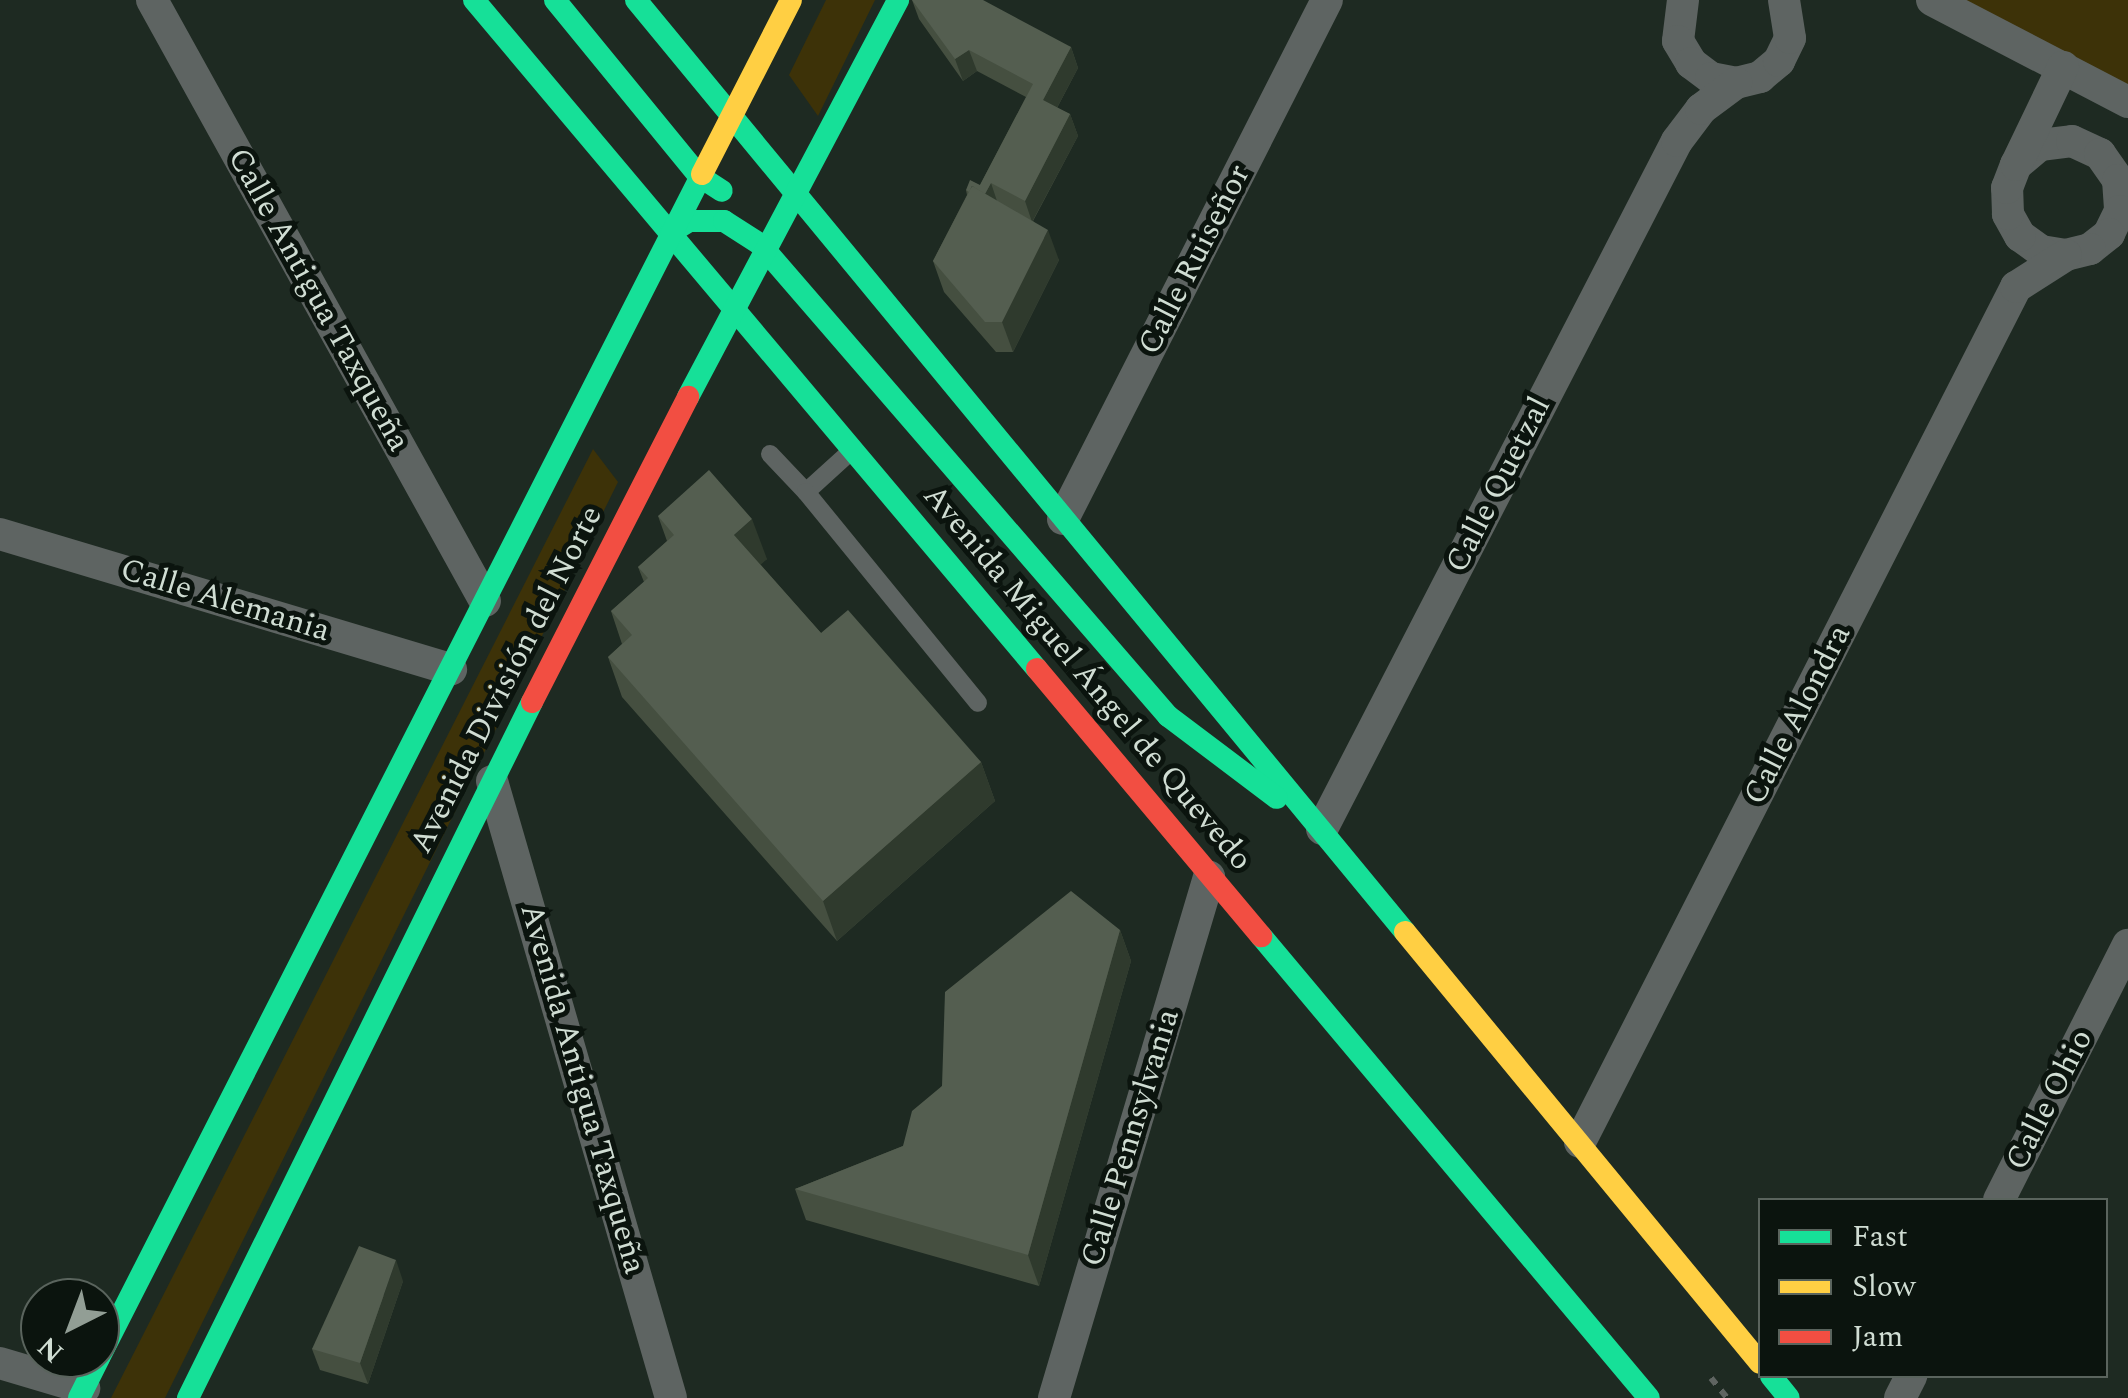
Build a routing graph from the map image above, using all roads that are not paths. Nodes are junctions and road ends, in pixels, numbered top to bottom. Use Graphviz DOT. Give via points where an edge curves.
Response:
graph roads {
  1 [pos="152,0"];
  2 [pos="474,0"];
  3 [pos="555,0"];
  4 [pos="636,0"];
  5 [pos="790,0"];
  6 [pos="898,0"];
  7 [pos="1327,0"];
  8 [pos="1683,0"];
  9 [pos="1784,0"];
  10 [pos="1808,0"];
  11 [pos="1932,0"];
  12 [pos="1790,38"];
  13 [pos="1678,41"];
  14 [pos="2062,67"];
  15 [pos="1736,83"];
  16 [pos="2128,102"];
  17 [pos="733,115"];
  18 [pos="1676,141"];
  19 [pos="2016,165"];
  20 [pos="699,176"];
  21 [pos="798,194"];
  22 [pos="2124,203"];
  23 [pos="2008,214"];
  24 [pos="670,232"];
  25 [pos="766,251"];
  26 [pos="2066,256"];
  27 [pos="2016,288"];
  28 [pos="734,307"];
  29 [pos="854,449"];
  30 [pos="770,454"];
  31 [pos="806,492"];
  32 [pos="1063,519"];
  33 [pos="0,534"];
  34 [pos="485,601"];
  35 [pos="451,669"];
  36 [pos="978,703"];
  37 [pos="492,781"];
  38 [pos="1322,829"];
  39 [pos="1208,878"];
  40 [pos="2128,945"];
  41 [pos="1580,1142"];
  42 [pos="2001,1198"];
  43 [pos="120,1318"];
  44 [pos="1758,1361"];
  45 [pos="0,1363"];
  46 [pos="1773,1378"];
  47 [pos="81,1393"];
  48 [pos="192,1397"];
  49 [pos="671,1398"];
  50 [pos="1054,1398"];
  51 [pos="1650,1398"];
  52 [pos="1789,1398"];
  1 -- 34 [label="street, Calle Antigua Taxqueña"];
  2 -- 24 [label="main road, Avenida Miguel Ángel de Quevedo"];
  3 -- 20 [label="main road"];
  4 -- 17 [label="main road"];
  5 -- 17 [label="main road, Avenida División del Norte"];
  6 -- 21 [label="main road, Avenida División del Norte"];
  7 -- 32 [label="street, Calle Ruiseñor"];
  8 -- 13 [label="street, Calle Quetzal"];
  9 -- 12 [label="street"];
  10 -- 12 [label="street"];
  11 -- 14 [label="street"];
  12 -- 15 [label="street, Calle Quetzal" via="1779,61 1760,77"];
  13 -- 15 [label="street" via="1690,63 1711,78"];
  13 -- 18 [label="street, Calle Quetzal" via="1684,102"];
  14 -- 16 [label="street"];
  14 -- 19 [label="street"];
  15 -- 18 [label="street, Calle Quetzal"];
  17 -- 20 [label="main road, Avenida División del Norte"];
  17 -- 21 [label="main road"];
  18 -- 38 [label="street, Calle Quetzal"];
  19 -- 22 [label="street" via="2040,145 2072,141 2100,154"];
  19 -- 23 [label="street" via="2007,188"];
  20 -- 21 [label="main road" via="752,199"];
  20 -- 24 [label="main road, Avenida División del Norte"];
  21 -- 25 [label="main road, Avenida División del Norte"];
  21 -- 32 [label="main road"];
  22 -- 26 [label="street" via="2109,234 2090,250"];
  23 -- 26 [label="street" via="2020,236 2041,251"];
  23 -- 27 [label="street"];
  24 -- 25 [label="main road" via="689,222 724,222"];
  24 -- 28 [label="main road, Avenida Miguel Ángel de Quevedo"];
  24 -- 34 [label="main road, Avenida División del Norte"];
  25 -- 28 [label="main road, Avenida División del Norte"];
  25 -- 38 [label="main road" via="1168,716"];
  26 -- 27 [label="street"];
  27 -- 41 [label="street, Calle Alondra"];
  28 -- 29 [label="main road, Avenida Miguel Ángel de Quevedo"];
  28 -- 37 [label="main road, Avenida División del Norte"];
  29 -- 31 [label="lane"];
  29 -- 39 [label="main road, Avenida Miguel Ángel de Quevedo"];
  30 -- 31 [label="lane"];
  31 -- 36 [label="lane"];
  32 -- 38 [label="main road"];
  33 -- 35 [label="street, Calle Alemania"];
  34 -- 35 [label="main road, Avenida División del Norte"];
  35 -- 43 [label="main road, Avenida División del Norte"];
  37 -- 48 [label="main road, Avenida División del Norte"];
  37 -- 49 [label="street, Avenida Antigua Taxqueña"];
  38 -- 41 [label="main road"];
  39 -- 50 [label="street, Calle Pennsylvania"];
  39 -- 51 [label="main road, Avenida Miguel Ángel de Quevedo"];
  40 -- 42 [label="street, Calle Ohio"];
  41 -- 44 [label="main road"];
  45 -- 47 [label="street"];
  46 -- 52 [label="main road"];
}
